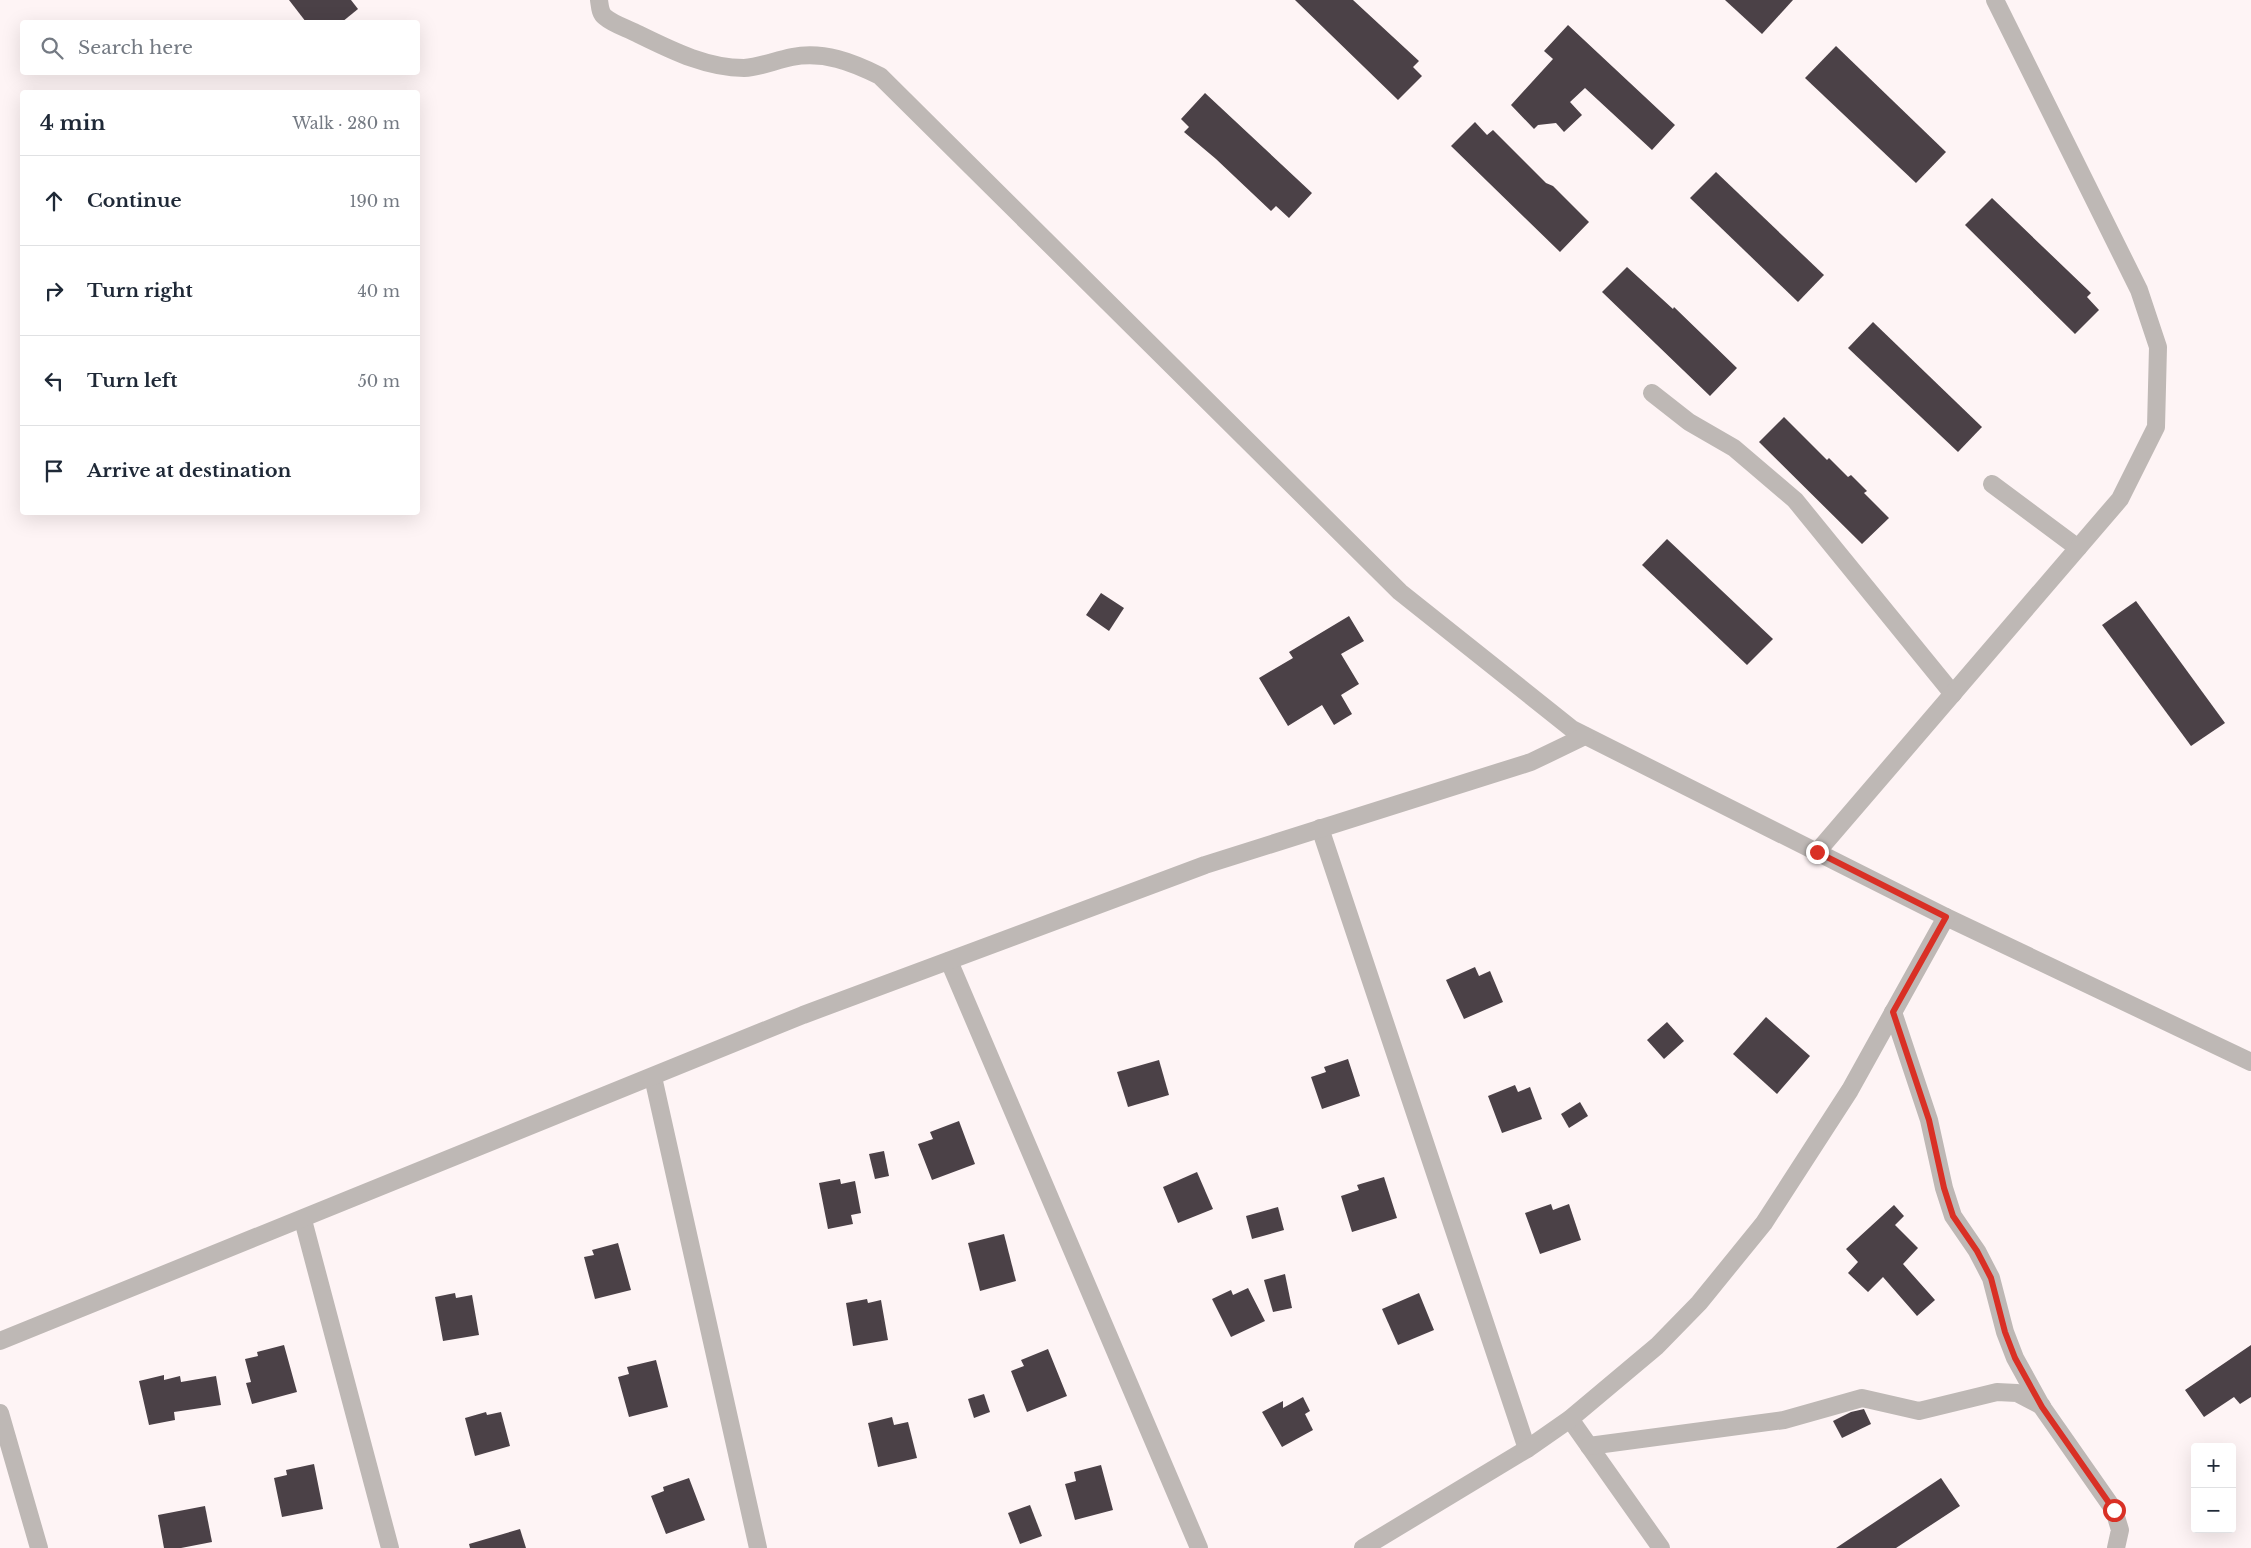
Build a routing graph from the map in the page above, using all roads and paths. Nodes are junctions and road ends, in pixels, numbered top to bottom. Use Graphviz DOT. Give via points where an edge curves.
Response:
graph roads {
  1 [pos="599,0"];
  2 [pos="1995,0"];
  3 [pos="1652,393"];
  4 [pos="1992,484"];
  5 [pos="2078,548"];
  6 [pos="1953,694"];
  7 [pos="1585,736"];
  8 [pos="1320,828"];
  9 [pos="1817,852"];
  10 [pos="1946,917"];
  11 [pos="949,961"];
  12 [pos="1893,1012"];
  13 [pos="2251,1062"];
  14 [pos="653,1077"];
  15 [pos="303,1220"];
  16 [pos="0,1341"];
  17 [pos="2042,1407"];
  18 [pos="0,1413"];
  19 [pos="1570,1419"];
  20 [pos="1589,1446"];
  21 [pos="1527,1449"];
  22 [pos="40,1548"];
  23 [pos="390,1548"];
  24 [pos="758,1548"];
  25 [pos="1199,1548"];
  26 [pos="1362,1548"];
  27 [pos="1661,1548"];
  28 [pos="2116,1548"];
  1 -- 7 [label="street" via="601,12 611,21 678,54 709,63 744,68 801,56 818,57 850,62 880,76 1400,592"];
  2 -- 5 [label="street" via="2139,290 2158,347 2156,427 2120,499"];
  3 -- 6 [label="street" via="1689,422 1734,448 1795,500"];
  4 -- 5 [label="street"];
  5 -- 6 [label="street"];
  6 -- 9 [label="street"];
  7 -- 8 [label="street" via="1531,762"];
  7 -- 9 [label="street"];
  8 -- 11 [label="street" via="1205,865"];
  8 -- 21 [label="street"];
  9 -- 10 [label="street"];
  10 -- 12 [label="street"];
  10 -- 13 [label="street"];
  11 -- 14 [label="street" via="803,1015"];
  11 -- 25 [label="street"];
  12 -- 17 [label="street" via="1929,1120 1953,1216 1991,1278 2015,1358"];
  12 -- 19 [label="street" via="1850,1090 1764,1223 1731,1266 1656,1346"];
  14 -- 15 [label="street"];
  14 -- 24 [label="street"];
  15 -- 16 [label="street"];
  15 -- 23 [label="street"];
  17 -- 20 [label="street" via="2018,1393 1997,1392 1919,1410 1862,1398 1784,1420"];
  17 -- 28 [label="street" via="2114,1510 2120,1530"];
  18 -- 22 [label="street"];
  19 -- 20 [label="street"];
  19 -- 21 [label="street"];
  20 -- 27 [label="street"];
  21 -- 26 [label="street"];
}
